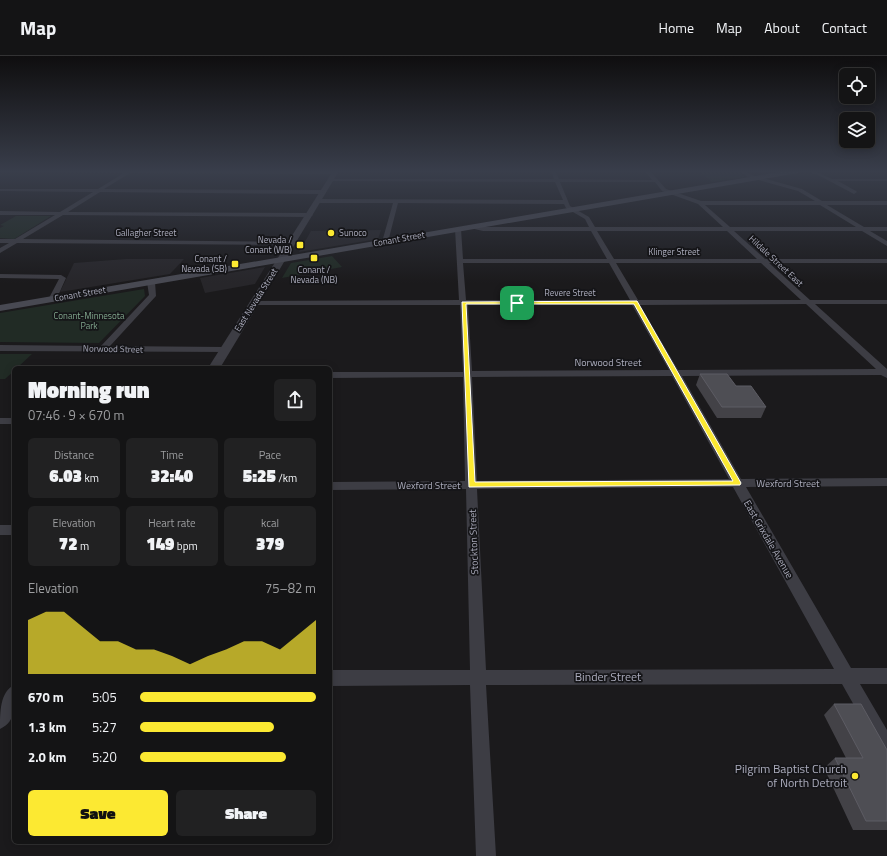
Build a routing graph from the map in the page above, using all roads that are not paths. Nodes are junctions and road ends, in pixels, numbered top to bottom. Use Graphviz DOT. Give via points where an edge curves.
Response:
graph roads {
  1 [pos="70,208"];
  2 [pos="314,208"];
  3 [pos="394,208"];
  4 [pos="557,208"];
  5 [pos="572,208"];
  6 [pos="706,208"];
  7 [pos="829,208"];
  8 [pos="0,213"];
  9 [pos="62,213"];
  10 [pos="310,215"];
  11 [pos="468,227"];
  12 [pos="458,229"];
  13 [pos="594,229"];
  14 [pos="728,229"];
  15 [pos="862,229"];
  16 [pos="887,229"];
  17 [pos="0,241"];
  18 [pos="16,241"];
  19 [pos="385,242"];
  20 [pos="292,243"];
  21 [pos="887,244"];
  22 [pos="0,251"];
  23 [pos="282,259"];
  24 [pos="460,261"];
  25 [pos="612,261"];
  26 [pos="763,261"];
  27 [pos="887,261"];
  28 [pos="0,276"];
  29 [pos="151,282"];
  30 [pos="53,298"];
  31 [pos="635,302"];
  32 [pos="808,302"];
  33 [pos="887,302"];
  34 [pos="253,303"];
  35 [pos="464,303"];
  36 [pos="0,308"];
  37 [pos="0,348"];
  38 [pos="104,348"];
  39 [pos="225,350"];
  40 [pos="215,366"];
  41 [pos="675,373"];
  42 [pos="886,373"];
  43 [pos="468,374"];
  44 [pos="332,375"];
  45 [pos="0,421"];
  46 [pos="12,421"];
  47 [pos="887,482"];
  48 [pos="737,483"];
  49 [pos="472,485"];
  50 [pos="332,486"];
  51 [pos="0,530"];
  52 [pos="12,530"];
  53 [pos="847,676"];
  54 [pos="887,676"];
  55 [pos="332,678"];
  56 [pos="478,678"];
  57 [pos="887,747"];
  58 [pos="486,856"];
  1 -- 9 [label="street"];
  2 -- 10 [label="street, East Nevada Street"];
  3 -- 19 [label="street"];
  4 -- 11 [label="main road, Conant Street"];
  5 -- 13 [label="street, East Grixdale Avenue" via="587,218"];
  6 -- 14 [label="street, Hildale Street East"];
  7 -- 15 [label="street"];
  8 -- 9 [label="street"];
  9 -- 10 [label="street"];
  9 -- 18 [label="street"];
  10 -- 20 [label="street, East Nevada Street"];
  11 -- 12 [label="main road, Conant Street"];
  11 -- 13 [label="street"];
  12 -- 19 [label="main road, Conant Street"];
  12 -- 24 [label="street, Stockton Street"];
  13 -- 14 [label="street"];
  13 -- 25 [label="street, East Grixdale Avenue"];
  14 -- 15 [label="street"];
  14 -- 26 [label="street, Hildale Street East"];
  15 -- 16 [label="street"];
  15 -- 21 [label="street"];
  17 -- 18 [label="street, Gallagher Street"];
  18 -- 20 [label="street, Gallagher Street"];
  18 -- 22 [label="street"];
  19 -- 23 [label="main road, Conant Street"];
  20 -- 23 [label="street, East Nevada Street"];
  23 -- 29 [label="main road, Conant Street"];
  23 -- 34 [label="street, East Nevada Street"];
  24 -- 25 [label="street, Klinger Street"];
  24 -- 35 [label="street, Stockton Street"];
  25 -- 26 [label="street, Klinger Street"];
  25 -- 31 [label="street, East Grixdale Avenue"];
  26 -- 27 [label="street, Klinger Street"];
  26 -- 32 [label="street, Hildale Street East"];
  28 -- 30 [label="street" via="60,277 62,278"];
  29 -- 30 [label="main road, Conant Street"];
  29 -- 38 [label="street" via="152,296"];
  30 -- 36 [label="main road, Conant Street"];
  31 -- 32 [label="street, Revere Street"];
  31 -- 35 [label="street, Revere Street"];
  31 -- 41 [label="street, East Grixdale Avenue"];
  32 -- 33 [label="street, Revere Street"];
  32 -- 42 [label="street, Hildale Street East"];
  34 -- 35 [label="street, Revere Street"];
  34 -- 39 [label="street, East Nevada Street"];
  35 -- 43 [label="street, Stockton Street"];
  37 -- 38 [label="street, Norwood Street"];
  38 -- 39 [label="street, Norwood Street"];
  39 -- 40 [label="street, East Nevada Street"];
  41 -- 42 [label="street, Norwood Street"];
  41 -- 43 [label="street, Norwood Street"];
  41 -- 48 [label="street, East Grixdale Avenue"];
  43 -- 44 [label="street, Norwood Street"];
  43 -- 49 [label="street, Stockton Street"];
  45 -- 46 [label="street"];
  47 -- 48 [label="street, Wexford Street"];
  48 -- 49 [label="street, Wexford Street"];
  48 -- 53 [label="street, East Grixdale Avenue"];
  49 -- 50 [label="street, Wexford Street"];
  49 -- 56 [label="street, Stockton Street"];
  51 -- 52 [label="street"];
  53 -- 54 [label="street, Binder Street"];
  53 -- 56 [label="street, Binder Street"];
  53 -- 57 [label="street, East Grixdale Avenue"];
  55 -- 56 [label="street, Binder Street"];
  56 -- 58 [label="street, Stockton Street"];
}
